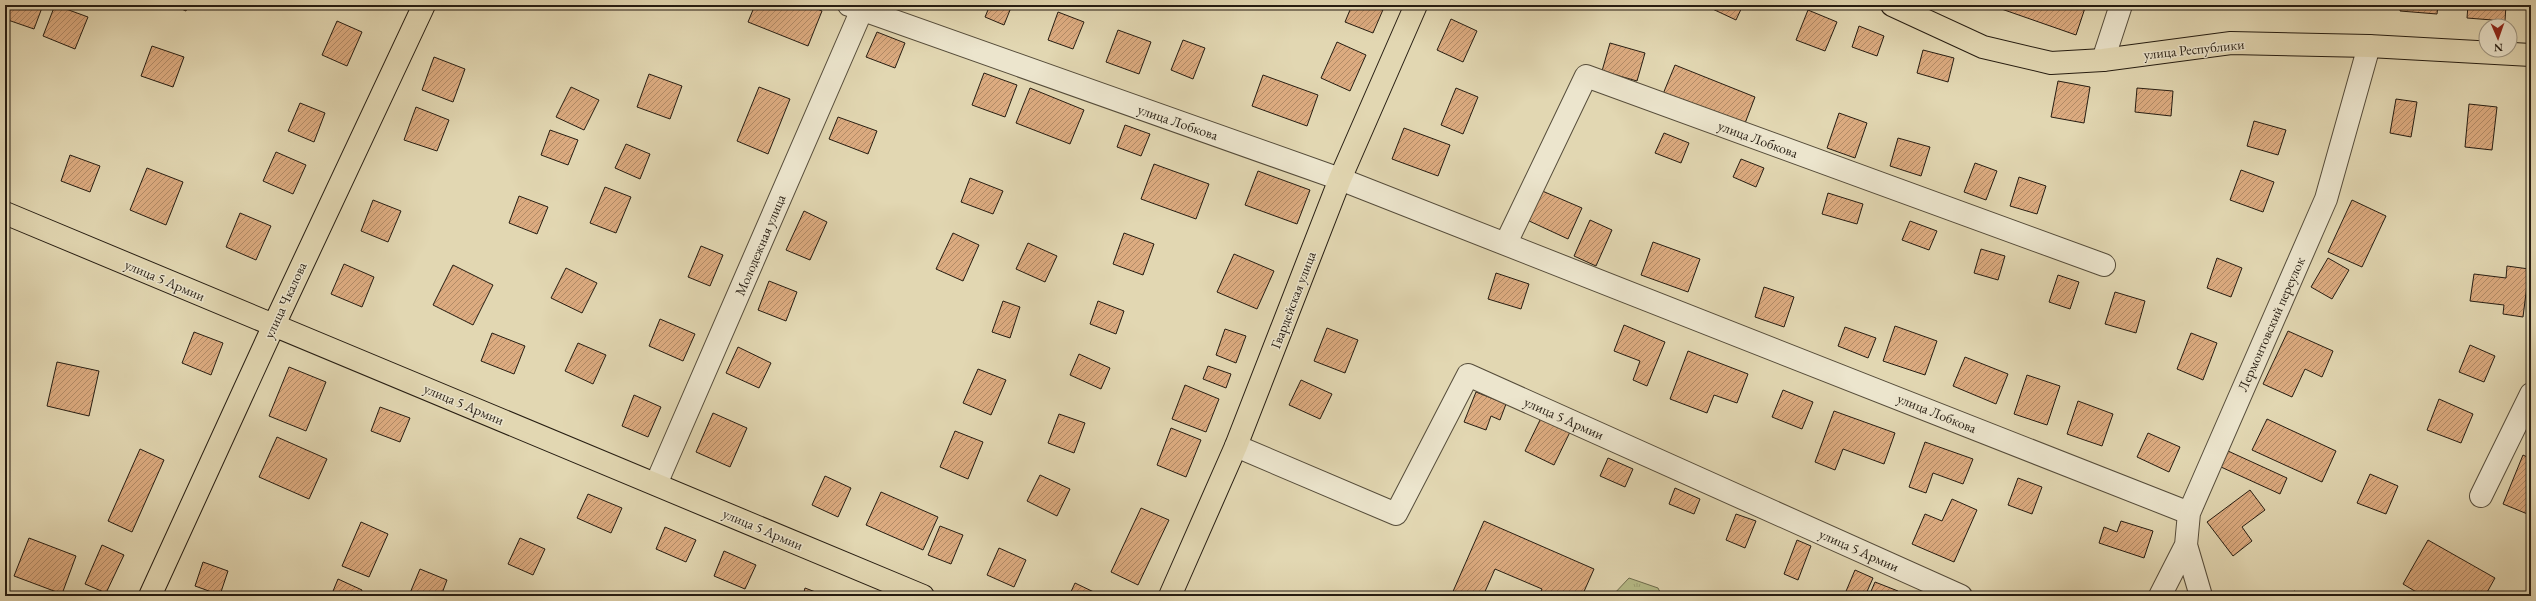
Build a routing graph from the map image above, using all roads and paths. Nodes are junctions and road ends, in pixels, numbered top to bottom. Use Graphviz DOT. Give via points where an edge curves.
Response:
graph roads {
  1 [pos="424,5"];
  2 [pos="1416,5"];
  3 [pos="1892,5"];
  4 [pos="2121,5"];
  5 [pos="858,7"];
  6 [pos="2369,46"];
  7 [pos="2531,55"];
  8 [pos="2103,60"];
  9 [pos="1340,179"];
  10 [pos="5,213"];
  11 [pos="1506,243"];
  12 [pos="2104,264"];
  13 [pos="274,325"];
  14 [pos="2531,394"];
  15 [pos="1236,446"];
  16 [pos="656,484"];
  17 [pos="2481,496"];
  18 [pos="2189,513"];
  19 [pos="2186,545"];
  20 [pos="150,596"];
  21 [pos="923,596"];
  22 [pos="1170,596"];
  23 [pos="1961,596"];
  24 [pos="2160,596"];
  25 [pos="2201,596"];
  1 -- 13 [label="main road, улица Чкалова"];
  2 -- 9 [label="main road, Гвардейская улица"];
  3 -- 8 [label="main road, улица Республики" via="1983,47 2051,63"];
  4 -- 8 [label="street"];
  5 -- 9 [label="street, улица Лобкова"];
  5 -- 16 [label="street, Молодежная улица"];
  6 -- 7 [label="main road, улица Республики"];
  6 -- 8 [label="main road, улица Республики" via="2231,43"];
  6 -- 18 [label="street, Лермонтовский переулок" via="2326,199"];
  9 -- 11 [label="street, улица Лобкова"];
  9 -- 15 [label="main road, Гвардейская улица"];
  10 -- 13 [label="main road, улица 5 Армии"];
  11 -- 12 [label="street, улица Лобкова" via="1586,76"];
  11 -- 18 [label="street, улица Лобкова"];
  13 -- 16 [label="main road, улица 5 Армии"];
  13 -- 20 [label="main road, улица Чкалова"];
  14 -- 17 [label="street"];
  15 -- 22 [label="main road, Гвардейская улица"];
  15 -- 23 [label="street, улица 5 Армии" via="1396,514 1468,375"];
  16 -- 21 [label="main road, улица 5 Армии"];
  18 -- 19 [label="street, Лермонтовский переулок"];
  19 -- 24 [label="street, Лермонтовский переулок"];
  19 -- 25 [label="street"];
}
